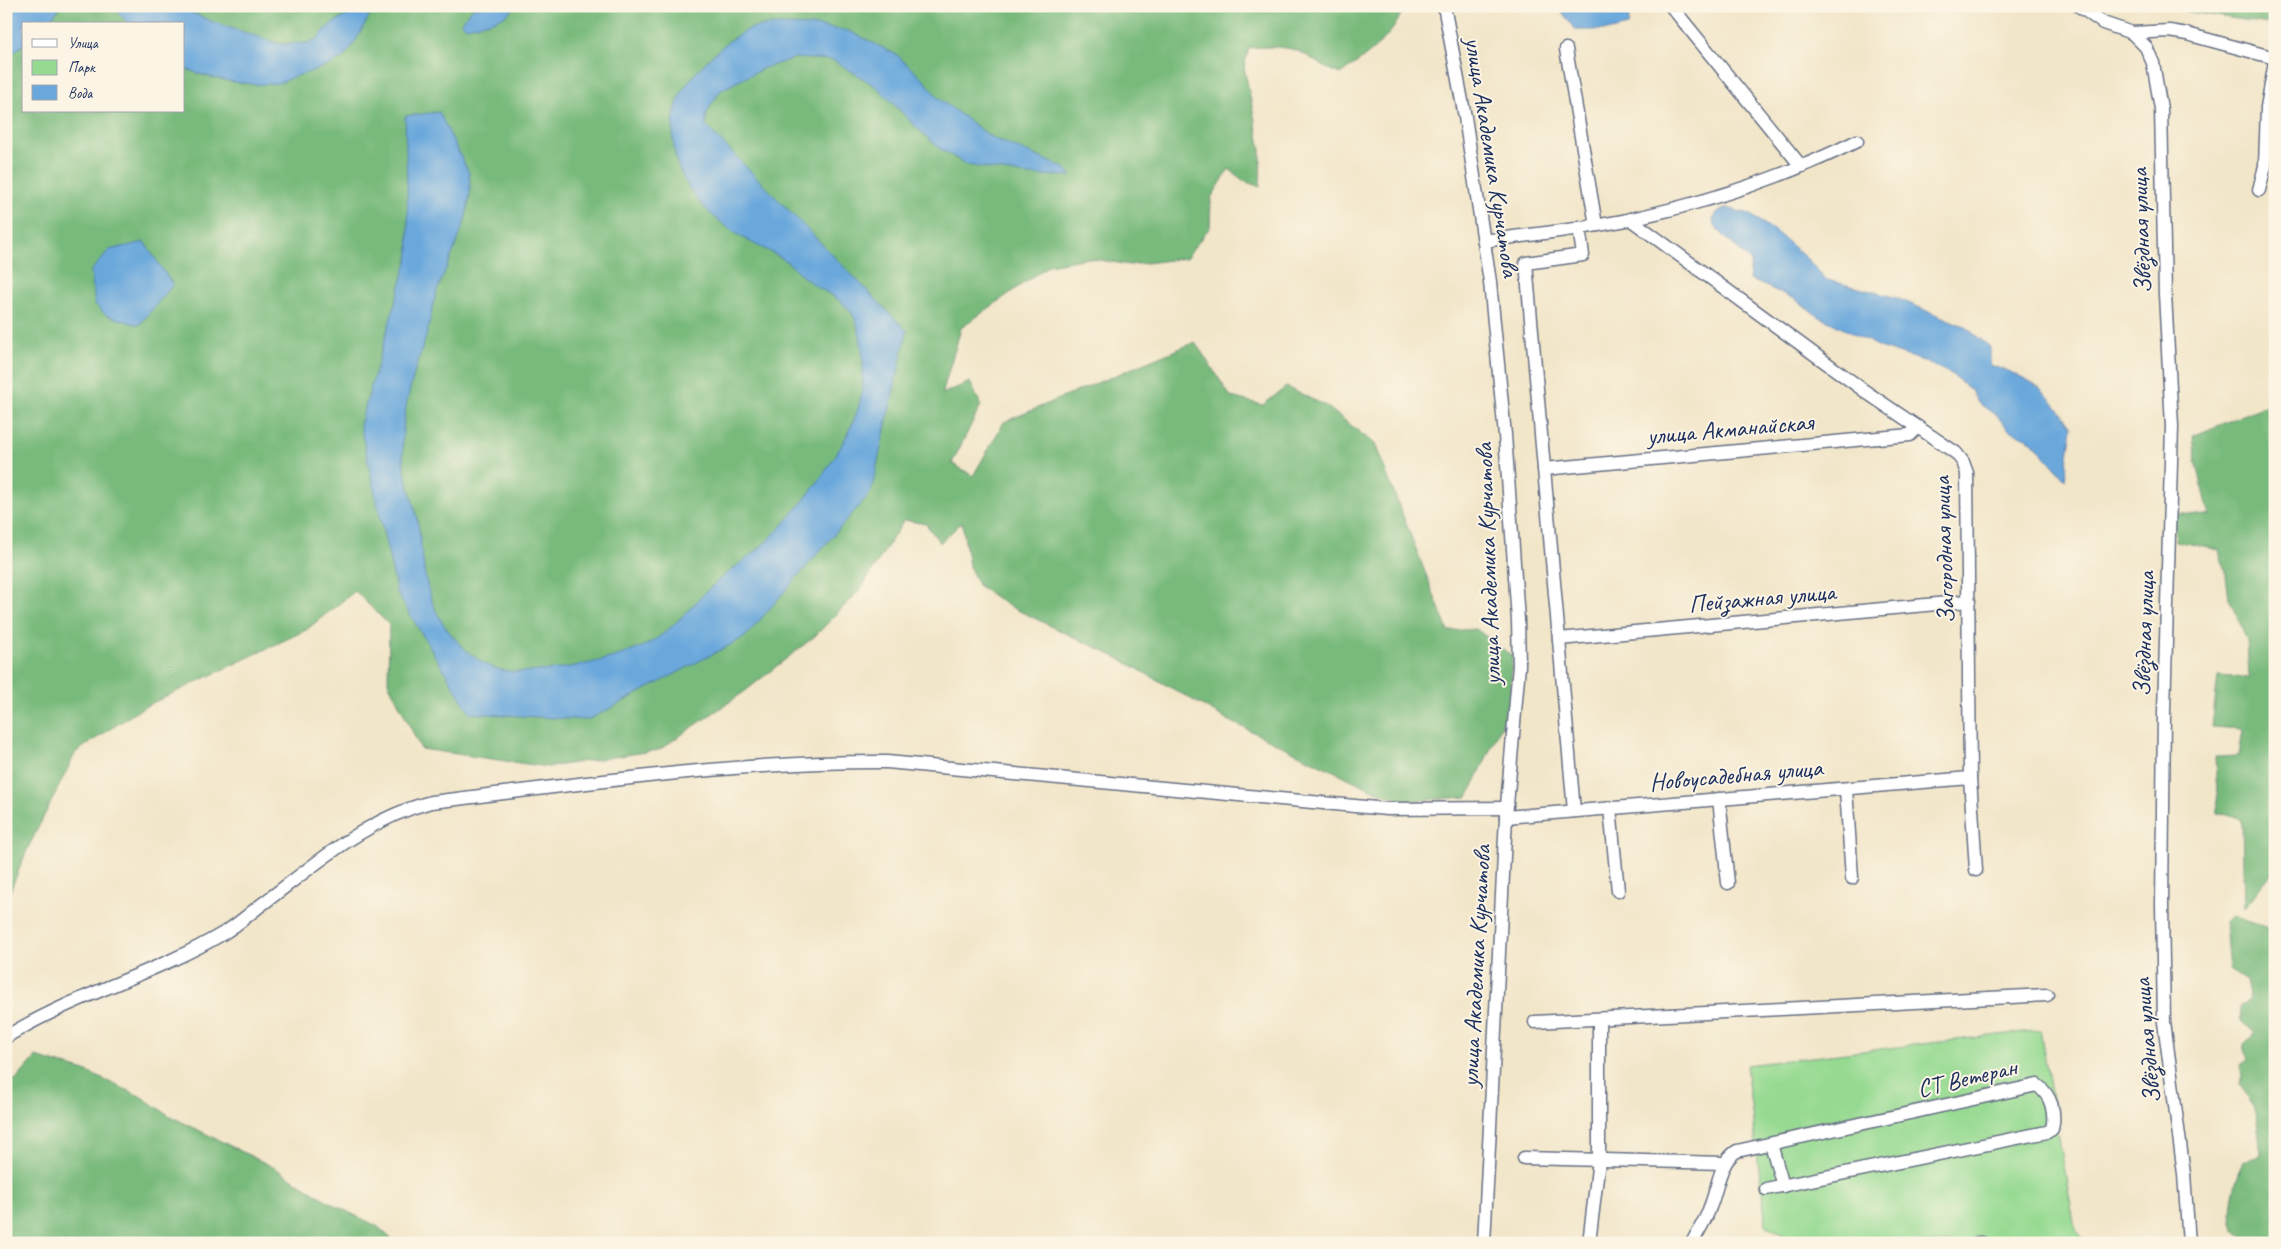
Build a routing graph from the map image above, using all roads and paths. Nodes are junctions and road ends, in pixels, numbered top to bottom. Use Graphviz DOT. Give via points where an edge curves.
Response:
graph roads {
  1 [pos="1444,6"];
  2 [pos="1671,6"];
  3 [pos="2079,6"];
  4 [pos="2132,33"];
  5 [pos="1566,49"];
  6 [pos="2275,60"];
  7 [pos="1857,141"];
  8 [pos="1801,166"];
  9 [pos="2260,190"];
  10 [pos="1630,219"];
  11 [pos="1596,225"];
  12 [pos="1579,227"];
  13 [pos="1484,241"];
  14 [pos="1918,427"];
  15 [pos="1544,469"];
  16 [pos="1969,601"];
  17 [pos="1559,639"];
  18 [pos="1970,778"];
  19 [pos="1846,789"];
  20 [pos="1719,799"];
  21 [pos="1610,808"];
  22 [pos="1574,811"];
  23 [pos="1506,812"];
  24 [pos="1976,870"];
  25 [pos="1852,878"];
  26 [pos="1728,883"];
  27 [pos="1618,891"];
  28 [pos="2047,995"];
  29 [pos="1599,1020"];
  30 [pos="1535,1022"];
  31 [pos="6,1037"];
  32 [pos="1771,1144"];
  33 [pos="1524,1158"];
  34 [pos="1599,1160"];
  35 [pos="1724,1163"];
  36 [pos="1783,1186"];
  37 [pos="1766,1190"];
  38 [pos="1484,1243"];
  39 [pos="1589,1243"];
  40 [pos="1692,1243"];
  41 [pos="1978,1243"];
  42 [pos="1982,1243"];
  43 [pos="2189,1243"];
  1 -- 13 [label="street, улица Академика Курчатова"];
  2 -- 8 [label="street"];
  3 -- 4 [label="street" via="2103,23"];
  4 -- 6 [label="street" via="2169,31 2187,34"];
  4 -- 43 [label="street, Звёздная улица" via="2146,47 2153,63 2161,109 2172,426 2164,712 2164,1012"];
  5 -- 11 [label="street"];
  6 -- 9 [label="street" via="2267,107 2265,166"];
  7 -- 8 [label="street"];
  8 -- 10 [label="street" via="1720,197"];
  10 -- 11 [label="street"];
  10 -- 14 [label="street, Загородная улица"];
  11 -- 12 [label="street"];
  12 -- 13 [label="street"];
  12 -- 15 [label="street" via="1583,255 1526,262"];
  13 -- 23 [label="street, улица Академика Курчатова" via="1504,426 1518,620 1519,665"];
  14 -- 15 [label="street, улица Акманайская" via="1910,435"];
  14 -- 16 [label="street, Загородная улица" via="1956,453 1968,473"];
  15 -- 17 [label="street"];
  16 -- 17 [label="street, Пейзажная улица"];
  16 -- 18 [label="street, Загородная улица"];
  17 -- 22 [label="street"];
  18 -- 19 [label="street, Новоусадебная улица"];
  18 -- 24 [label="street, Загородная улица"];
  19 -- 20 [label="street, Новоусадебная улица"];
  19 -- 25 [label="street"];
  20 -- 21 [label="street, Новоусадебная улица"];
  20 -- 26 [label="street"];
  21 -- 22 [label="street, Новоусадебная улица"];
  21 -- 27 [label="street"];
  22 -- 23 [label="street, Новоусадебная улица"];
  23 -- 31 [label="street, Новоусадебная улица" via="1387,809 905,764 842,762 707,770 431,802 397,812 356,834 224,933 192,951"];
  23 -- 38 [label="street, улица Академика Курчатова"];
  28 -- 29 [label="street"];
  29 -- 30 [label="street"];
  29 -- 34 [label="street"];
  32 -- 35 [label="street, СТ Ветеран" via="1736,1151"];
  32 -- 36 [label="street"];
  32 -- 36 [label="street, СТ Ветеран" via="2037,1085 2050,1099 2053,1122 2052,1129 2046,1132"];
  33 -- 34 [label="street"];
  34 -- 35 [label="street"];
  34 -- 39 [label="street"];
  35 -- 40 [label="street" via="1710,1208"];
  36 -- 37 [label="street, СТ Ветеран"];
  41 -- 42 [label="street"];
}
